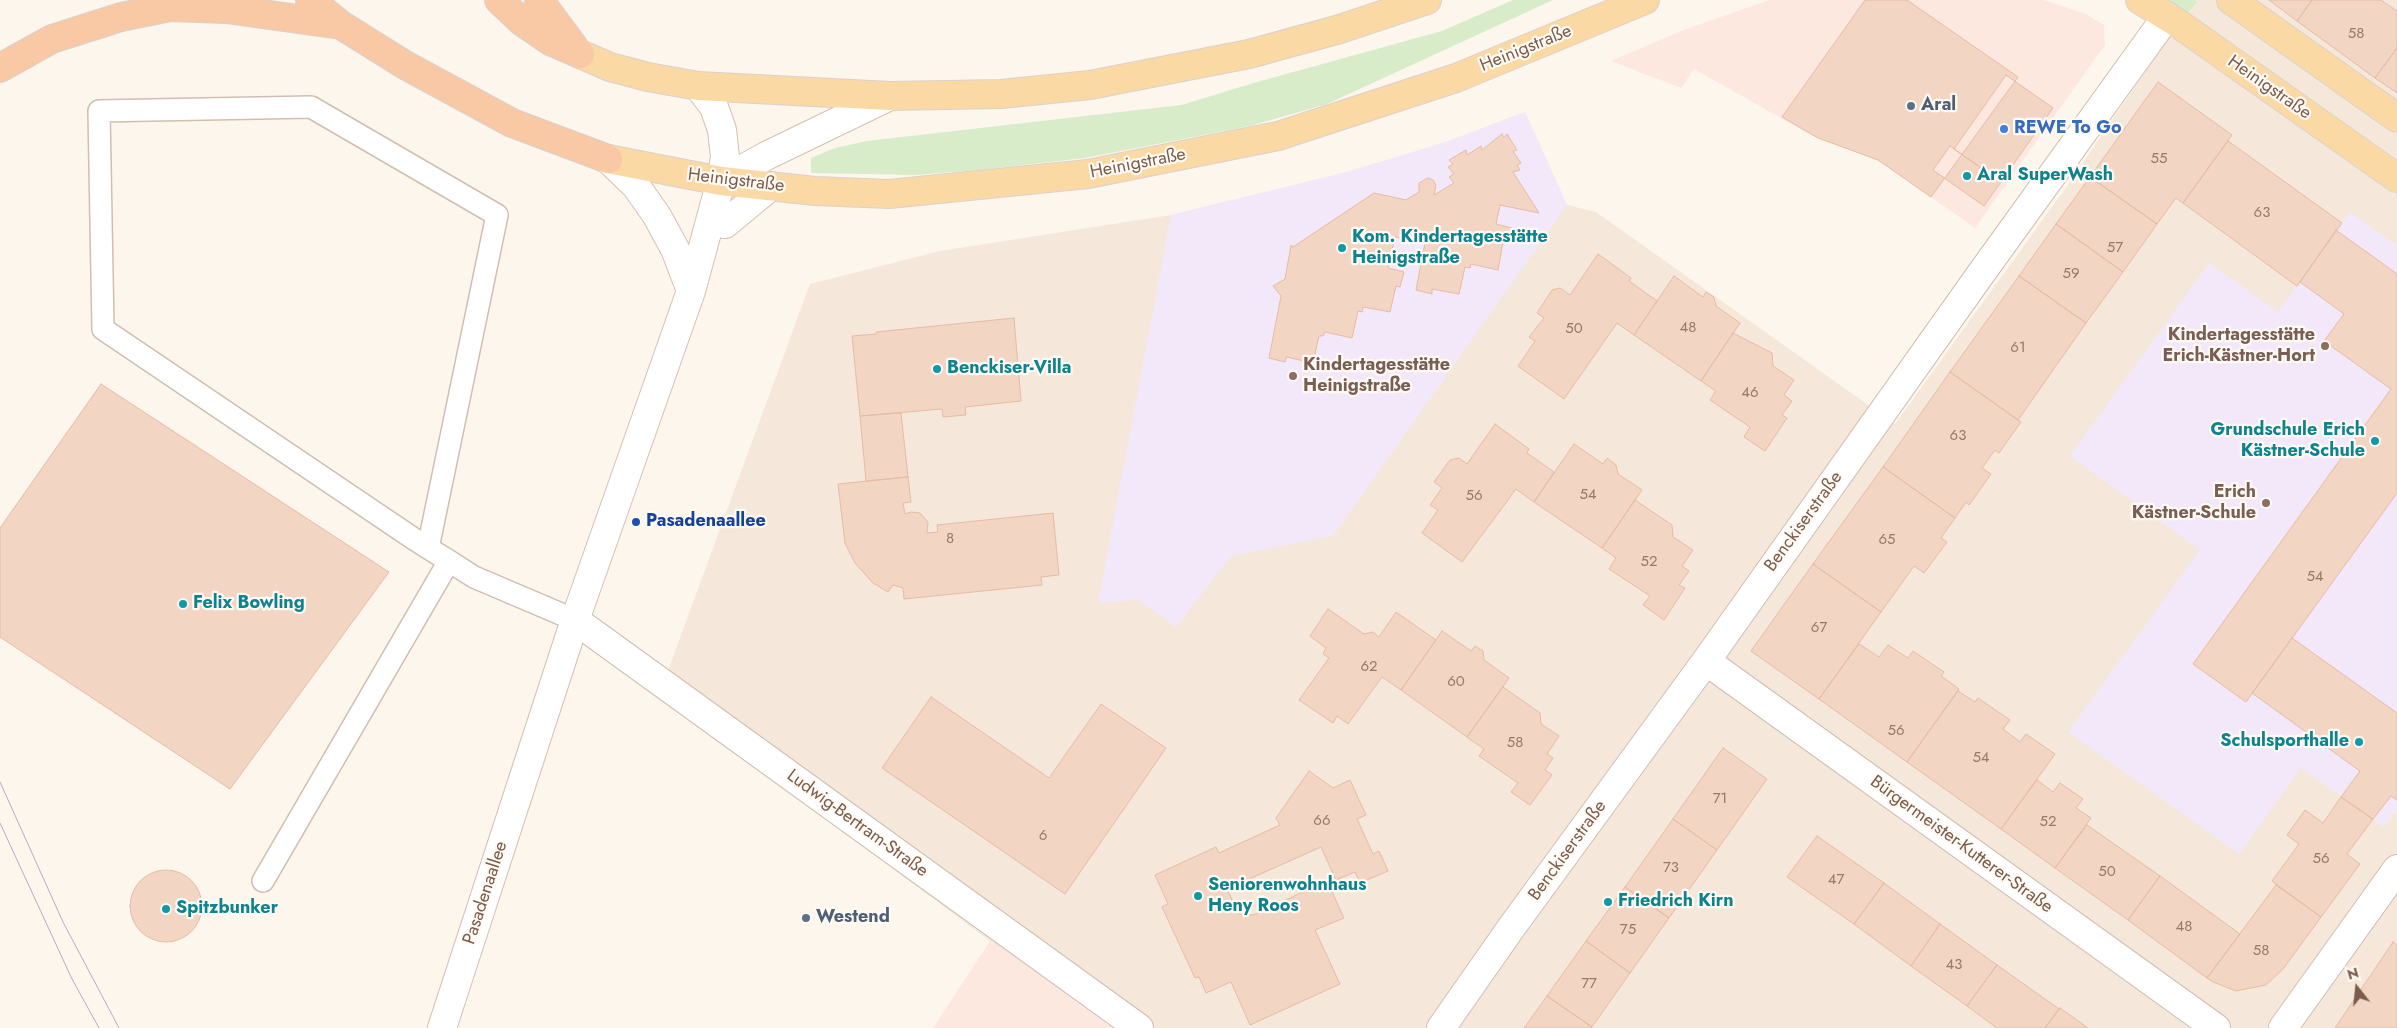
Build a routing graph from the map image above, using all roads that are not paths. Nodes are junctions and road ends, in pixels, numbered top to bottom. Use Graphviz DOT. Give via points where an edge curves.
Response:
graph roads {
  1 [pos="310,0"];
  2 [pos="499,0"];
  3 [pos="539,0"];
  4 [pos="1427,0"];
  5 [pos="1646,0"];
  6 [pos="2140,0"];
  7 [pos="2230,0"];
  8 [pos="2167,16"];
  9 [pos="340,25"];
  10 [pos="580,54"];
  11 [pos="0,68"];
  12 [pos="698,86"];
  13 [pos="890,96"];
  14 [pos="2397,118"];
  15 [pos="608,159"];
  16 [pos="2397,178"];
  17 [pos="721,181"];
  18 [pos="771,186"];
  19 [pos="725,224"];
  20 [pos="691,291"];
  21 [pos="428,548"];
  22 [pos="449,561"];
  23 [pos="580,622"];
  24 [pos="1706,661"];
  25 [pos="2397,870"];
  26 [pos="263,880"];
  27 [pos="442,1028"];
  28 [pos="458,1028"];
  29 [pos="1139,1028"];
  30 [pos="1441,1028"];
  31 [pos="2216,1028"];
  32 [pos="2283,1028"];
  1 -- 9 [label="highway"];
  2 -- 10 [label="highway" via="521,21 550,41"];
  3 -- 10 [label="highway"];
  4 -- 13 [label="main road" via="1340,29 1248,54 1090,85 1001,94"];
  5 -- 18 [label="main road, Heinigstraße" via="1456,78 1278,136 1088,174 889,194"];
  6 -- 8 [label="main road, Heinigstraße"];
  7 -- 14 [label="main road"];
  8 -- 16 [label="main road, Heinigstraße"];
  8 -- 24 [label="street, Benckiserstraße"];
  9 -- 11 [label="highway" via="226,9 170,7 121,17 52,39"];
  9 -- 15 [label="highway" via="405,65 512,123"];
  10 -- 12 [label="main road" via="648,77"];
  12 -- 13 [label="main road"];
  12 -- 17 [label="street" via="714,107 722,130 725,157"];
  13 -- 17 [label="street"];
  15 -- 17 [label="main road, Heinigstraße"];
  15 -- 20 [label="street" via="636,186 657,216 675,248"];
  17 -- 18 [label="main road, Heinigstraße"];
  17 -- 19 [label="street, Pasadenaallee" via="729,200"];
  17 -- 20 [label="street, Pasadenaallee"];
  18 -- 19 [label="street"];
  19 -- 23 [label="street, Pasadenaallee" via="702,296"];
  20 -- 23 [label="street, Pasadenaallee"];
  21 -- 21 [label="lane" via="496,215 311,107 99,111 103,329"];
  21 -- 22 [label="lane"];
  22 -- 23 [label="lane" via="474,577"];
  22 -- 26 [label="lane"];
  23 -- 27 [label="street, Pasadenaallee"];
  23 -- 28 [label="street, Pasadenaallee"];
  23 -- 29 [label="street, Ludwig-Bertram-Straße"];
  24 -- 30 [label="street, Benckiserstraße"];
  24 -- 31 [label="street, Bürgermeister-Kutterer-Straße"];
  25 -- 32 [label="street"];
}
